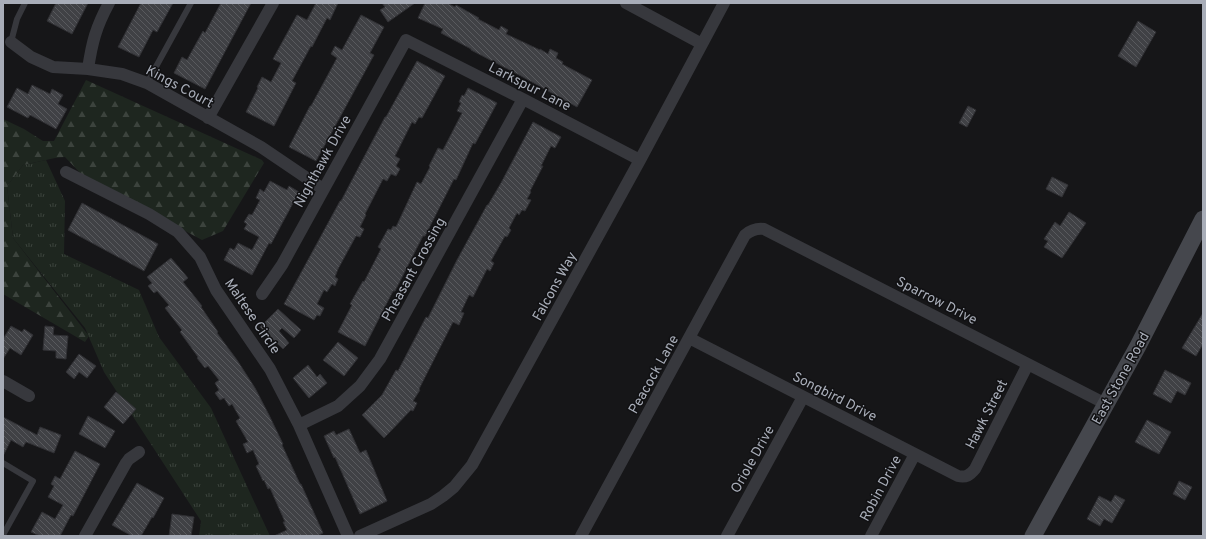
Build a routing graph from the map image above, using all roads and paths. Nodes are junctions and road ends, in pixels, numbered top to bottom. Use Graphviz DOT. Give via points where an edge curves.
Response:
graph roads {
  1 [pos="25,3"];
  2 [pos="109,3"];
  3 [pos="191,3"];
  4 [pos="272,3"];
  5 [pos="626,3"];
  6 [pos="724,3"];
  7 [pos="406,40"];
  8 [pos="11,42"];
  9 [pos="702,44"];
  10 [pos="88,69"];
  11 [pos="147,83"];
  12 [pos="523,99"];
  13 [pos="208,118"];
  14 [pos="640,160"];
  15 [pos="66,172"];
  16 [pos="323,190"];
  17 [pos="1202,225"];
  18 [pos="754,229"];
  19 [pos="262,294"];
  20 [pos="689,338"];
  21 [pos="1028,364"];
  22 [pos="3,381"];
  23 [pos="30,396"];
  24 [pos="803,397"];
  25 [pos="1106,404"];
  26 [pos="299,425"];
  27 [pos="140,452"];
  28 [pos="915,454"];
  29 [pos="3,463"];
  30 [pos="968,476"];
  31 [pos="3,535"];
  32 [pos="85,536"];
  33 [pos="348,536"];
  34 [pos="360,536"];
  35 [pos="581,536"];
  36 [pos="727,536"];
  37 [pos="871,536"];
  38 [pos="1033,536"];
  1 -- 8 [label="lane" via="17,19"];
  2 -- 10 [label="street" via="96,28"];
  3 -- 11 [label="lane"];
  4 -- 13 [label="street"];
  5 -- 9 [label="street"];
  6 -- 9 [label="street, Falcons Way"];
  7 -- 12 [label="street, Larkspur Lane"];
  7 -- 16 [label="street, Nighthawk Drive"];
  8 -- 10 [label="street, Kings Court" via="31,57 52,67"];
  9 -- 14 [label="street, Falcons Way"];
  10 -- 11 [label="street, Kings Court" via="122,74"];
  11 -- 13 [label="street, Kings Court"];
  12 -- 14 [label="street, Larkspur Lane"];
  12 -- 26 [label="street, Pheasant Crossing" via="380,359 360,386 338,406"];
  13 -- 16 [label="street, Kings Court" via="261,147"];
  14 -- 34 [label="street, Falcons Way" via="472,465 454,487 431,504"];
  15 -- 26 [label="street, Maltese Circle" via="149,214 178,232 200,257 216,290 270,369"];
  16 -- 19 [label="street, Nighthawk Drive" via="282,265"];
  17 -- 25 [label="main road, East Stone Road"];
  18 -- 20 [label="street, Peacock Lane" via="745,236"];
  18 -- 21 [label="street, Sparrow Drive" via="764,229"];
  20 -- 24 [label="street, Songbird Drive"];
  20 -- 35 [label="street, Peacock Lane"];
  21 -- 25 [label="street, Sparrow Drive"];
  21 -- 30 [label="street, Hawk Street" via="975,468"];
  22 -- 23 [label="street"];
  24 -- 28 [label="street, Songbird Drive"];
  24 -- 36 [label="street, Oriole Drive"];
  25 -- 38 [label="main road, East Stone Road"];
  26 -- 33 [label="street, Maltese Circle"];
  27 -- 32 [label="street" via="126,463"];
  28 -- 30 [label="street, Songbird Drive" via="958,476"];
  28 -- 37 [label="street, Robin Drive"];
  29 -- 31 [label="lane" via="33,481"];
}
